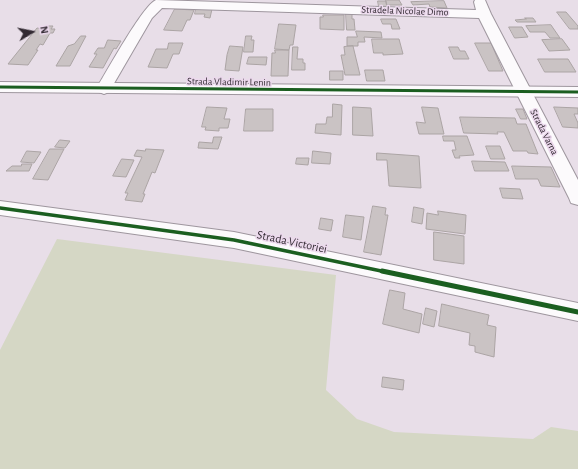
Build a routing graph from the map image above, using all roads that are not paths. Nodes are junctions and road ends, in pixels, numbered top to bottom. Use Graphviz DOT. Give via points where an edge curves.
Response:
graph roads {
  1 [pos="160,2"];
  2 [pos="329,4"];
  3 [pos="482,7"];
  4 [pos="0,87"];
  5 [pos="104,89"];
  6 [pos="578,92"];
  7 [pos="524,93"];
  8 [pos="578,198"];
  9 [pos="0,208"];
  10 [pos="578,312"];
  1 -- 2 [label="street, Stradela Nicolae Dimo"];
  1 -- 5 [label="street" via="143,23"];
  2 -- 3 [label="street, Stradela Nicolae Dimo"];
  3 -- 7 [label="street, Strada Varna"];
  4 -- 5 [label="main road, Strada Vladimir Lenin"];
  5 -- 7 [label="main road, Strada Vladimir Lenin"];
  6 -- 7 [label="main road, Strada Vladimir Lenin"];
  7 -- 8 [label="street, Strada Varna"];
  9 -- 10 [label="street, Strada Victoriei" via="234,240"];
}
